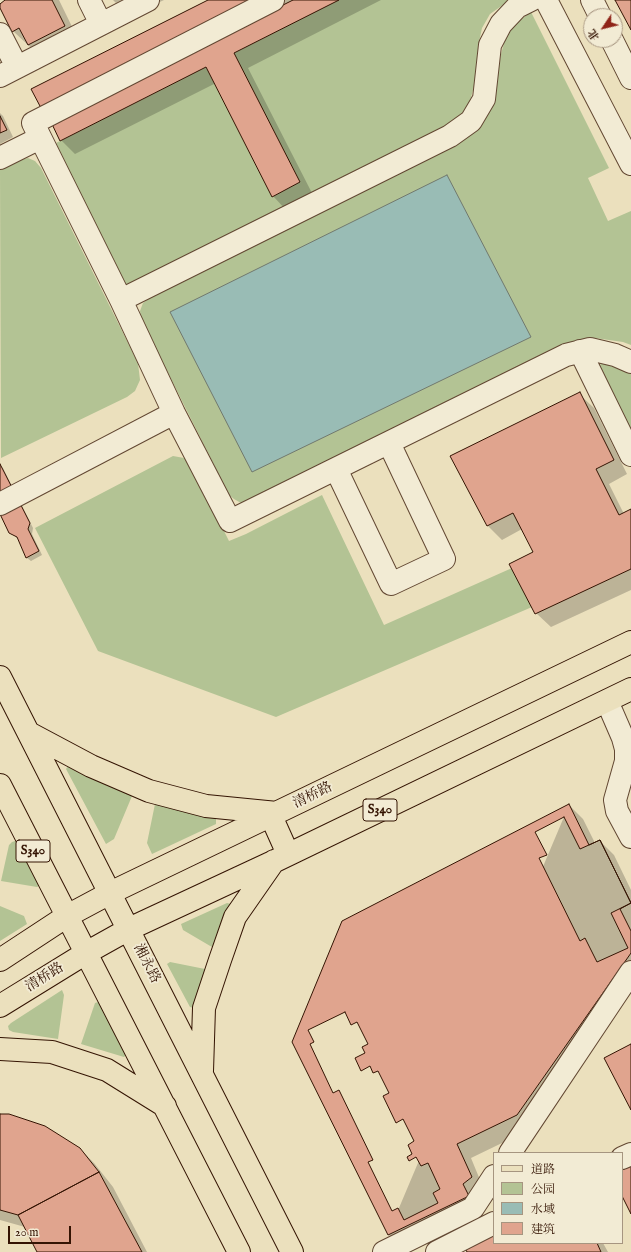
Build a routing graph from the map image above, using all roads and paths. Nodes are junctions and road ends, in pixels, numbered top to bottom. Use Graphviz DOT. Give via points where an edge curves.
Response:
graph roads {
  1 [pos="89,0"];
  2 [pos="148,0"];
  3 [pos="273,0"];
  4 [pos="531,0"];
  5 [pos="546,0"];
  6 [pos="101,24"];
  7 [pos="0,34"];
  8 [pos="616,48"];
  9 [pos="8,71"];
  10 [pos="631,78"];
  11 [pos="40,138"];
  12 [pos="0,158"];
  13 [pos="631,164"];
  14 [pos="121,300"];
  15 [pos="580,351"];
  16 [pos="631,362"];
  17 [pos="174,413"];
  18 [pos="389,443"];
  19 [pos="631,455"];
  20 [pos="336,469"];
  21 [pos="0,504"];
  22 [pos="631,642"];
  23 [pos="0,677"];
  24 [pos="631,689"];
  25 [pos="607,701"];
  26 [pos="28,732"];
  27 [pos="0,785"];
  28 [pos="274,815"];
  29 [pos="631,837"];
  30 [pos="281,858"];
  31 [pos="110,893"];
  32 [pos="67,916"];
  33 [pos="129,929"];
  34 [pos="86,952"];
  35 [pos="0,960"];
  36 [pos="631,972"];
  37 [pos="0,1006"];
  38 [pos="0,1049"];
  39 [pos="202,1075"];
  40 [pos="165,1106"];
  41 [pos="511,1152"];
  42 [pos="493,1178"];
  43 [pos="493,1224"];
  44 [pos="239,1252"];
  45 [pos="292,1252"];
  46 [pos="384,1252"];
  47 [pos="437,1252"];
  1 -- 6 [label="lane"];
  2 -- 6 [label="lane"];
  3 -- 11 [label="lane" via="33,123"];
  4 -- 14 [label="lane" via="517,7 501,24 490,45 484,99 470,122 450,136"];
  5 -- 13 [label="lane"];
  6 -- 9 [label="lane"];
  7 -- 9 [label="lane"];
  8 -- 10 [label="lane"];
  11 -- 12 [label="lane"];
  11 -- 14 [label="lane"];
  14 -- 17 [label="lane"];
  15 -- 16 [label="lane" via="590,349 615,354"];
  15 -- 18 [label="lane" via="566,355"];
  15 -- 19 [label="lane"];
  17 -- 20 [label="lane" via="230,520"];
  17 -- 21 [label="lane"];
  18 -- 20 [label="lane"];
  18 -- 20 [label="lane" via="444,559 391,584"];
  22 -- 28 [label="main road, 清桥路"];
  23 -- 26 [label="main road, 湘永路"];
  24 -- 25 [label="main road, 清桥路 / S340"];
  25 -- 29 [label="lane" via="626,749 626,761 615,800 617,811"];
  25 -- 30 [label="main road, 清桥路 / S340"];
  26 -- 28 [label="main road" via="91,766 149,791 206,806"];
  26 -- 31 [label="main road, 湘永路"];
  27 -- 32 [label="main road, S340"];
  28 -- 30 [label="main road"];
  28 -- 31 [label="main road, 清桥路"];
  30 -- 33 [label="main road, 清桥路 / S340"];
  30 -- 39 [label="main road" via="235,917 204,1008"];
  31 -- 32 [label="main road, 清桥路"];
  31 -- 33 [label="main road, 湘永路"];
  32 -- 34 [label="main road, S340"];
  32 -- 35 [label="main road, 清桥路"];
  33 -- 34 [label="main road, 清桥路 / S340"];
  33 -- 39 [label="main road, 湘永路"];
  34 -- 37 [label="main road, 清桥路"];
  34 -- 40 [label="main road"];
  36 -- 41 [label="lane"];
  38 -- 40 [label="main road" via="52,1052 106,1070"];
  39 -- 45 [label="main road, 湘永路"];
  40 -- 44 [label="main road"];
  42 -- 46 [label="lane" via="473,1208"];
  43 -- 47 [label="lane"];
}
